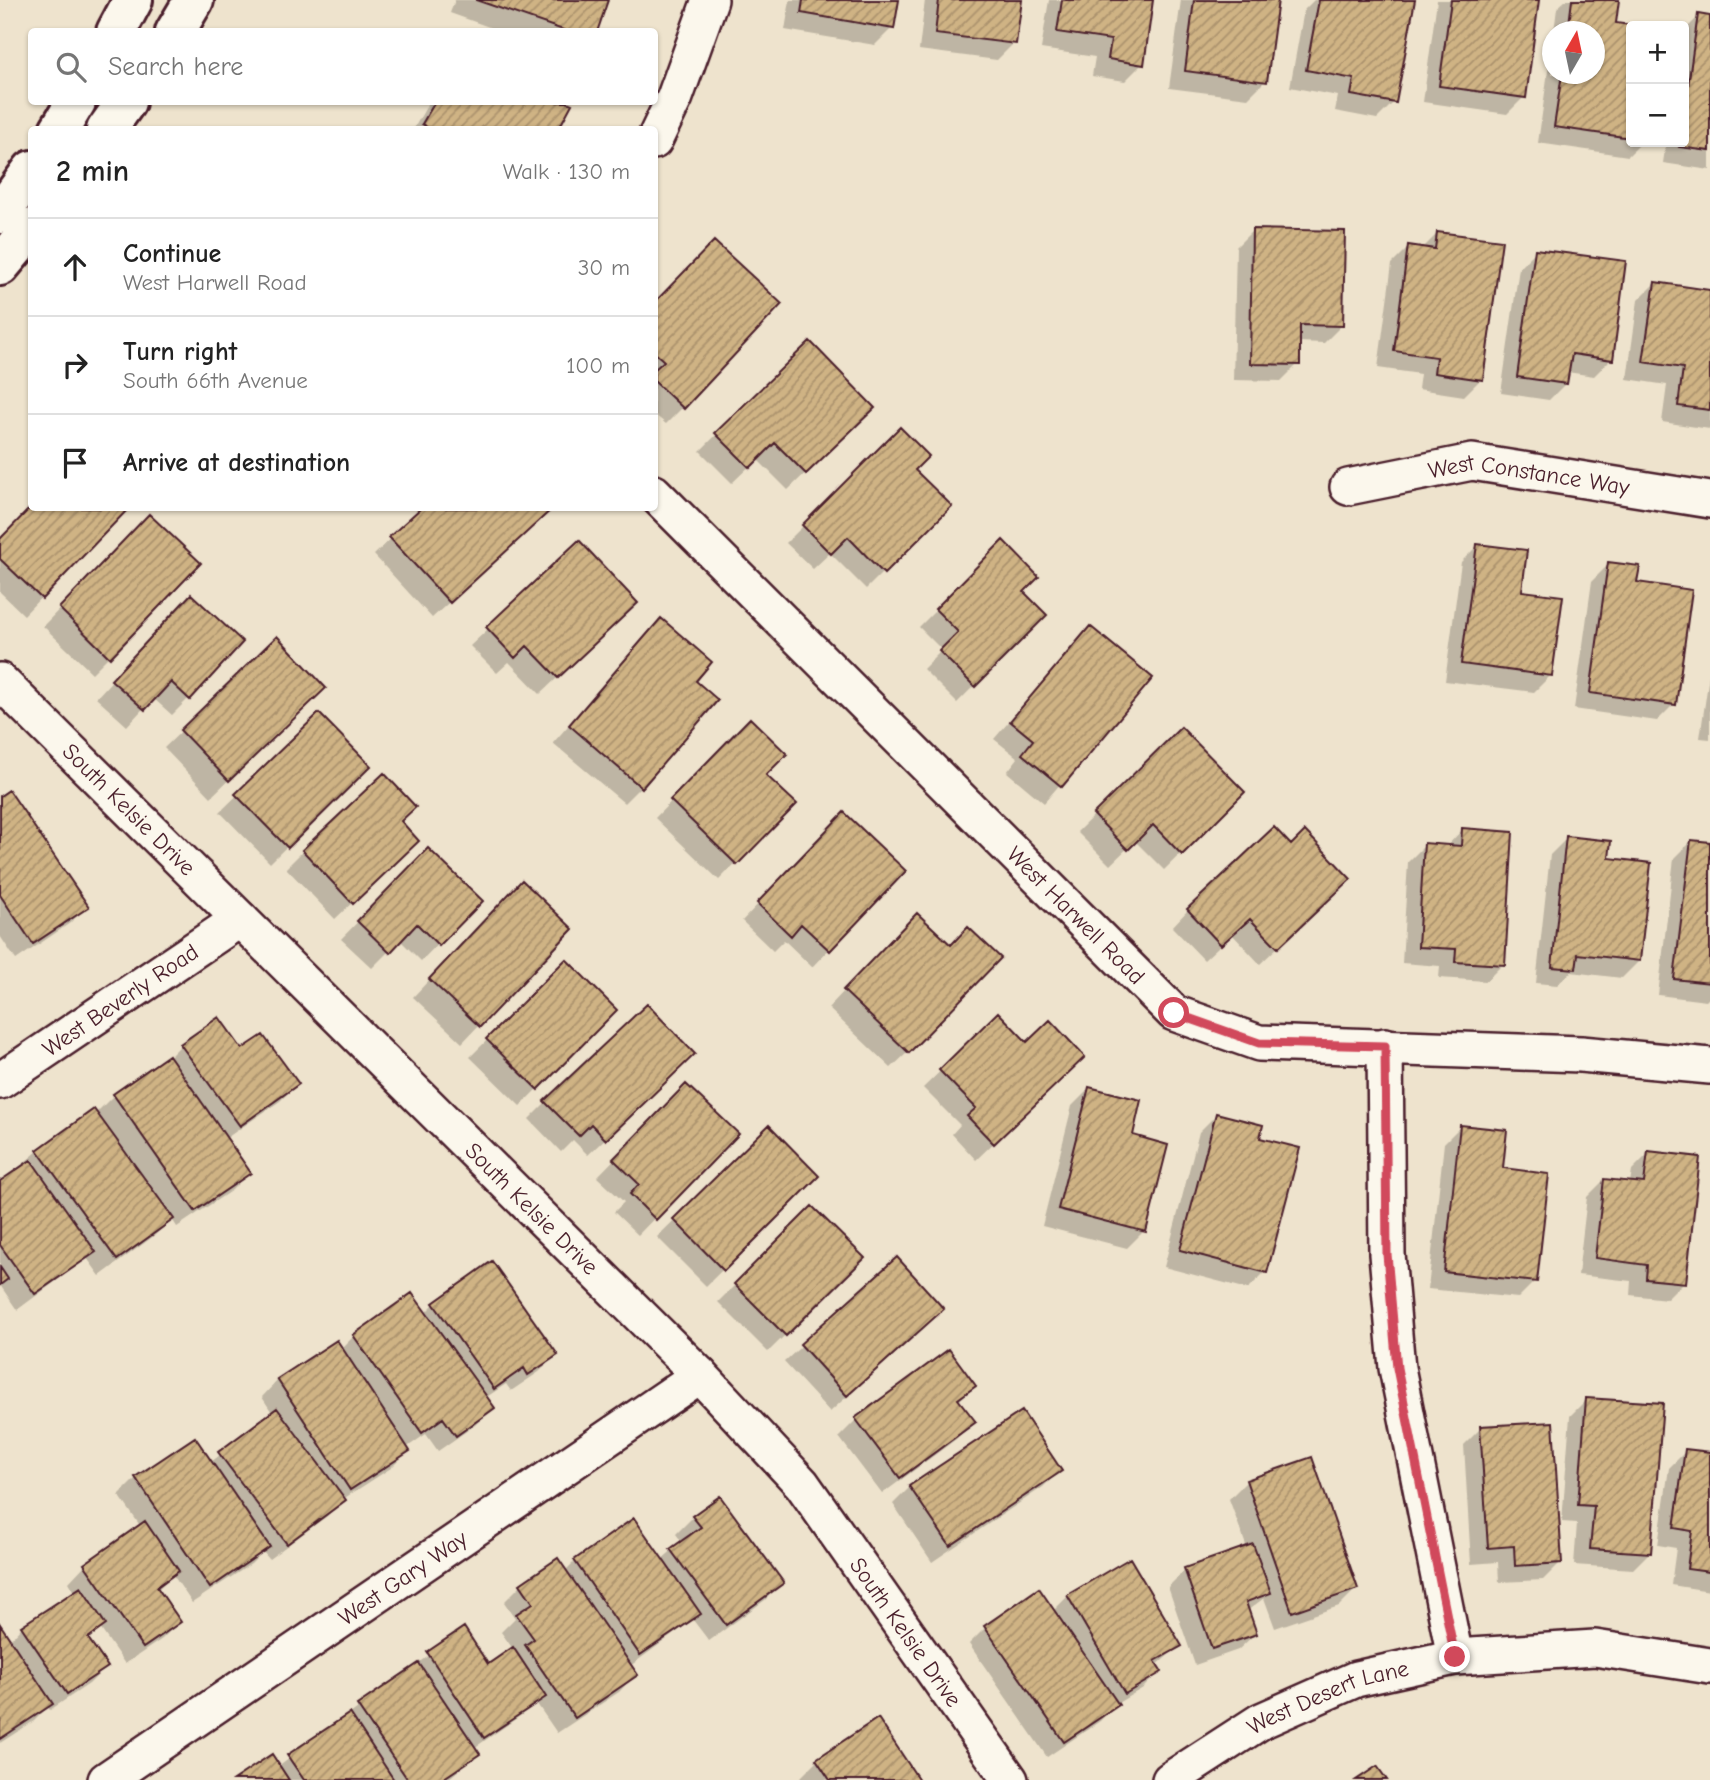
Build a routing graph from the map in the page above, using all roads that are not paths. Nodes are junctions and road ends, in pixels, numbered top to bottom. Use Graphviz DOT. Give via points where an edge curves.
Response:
graph roads {
  1 [pos="133,0"];
  2 [pos="194,0"];
  3 [pos="710,0"];
  4 [pos="118,28"];
  5 [pos="177,28"];
  6 [pos="74,105"];
  7 [pos="124,105"];
  8 [pos="61,126"];
  9 [pos="109,126"];
  10 [pos="658,133"];
  11 [pos="28,176"];
  12 [pos="0,214"];
  13 [pos="28,233"];
  14 [pos="0,266"];
  15 [pos="1348,487"];
  16 [pos="658,497"];
  17 [pos="1710,500"];
  18 [pos="0,681"];
  19 [pos="240,919"];
  20 [pos="1385,1046"];
  21 [pos="1710,1066"];
  22 [pos="0,1081"];
  23 [pos="700,1375"];
  24 [pos="1455,1657"];
  25 [pos="1710,1667"];
  26 [pos="106,1780"];
  27 [pos="1010,1780"];
  28 [pos="1170,1780"];
  1 -- 4 [label="street"];
  2 -- 5 [label="street"];
  3 -- 10 [label="street"];
  6 -- 8 [label="street"];
  7 -- 9 [label="street"];
  11 -- 12 [label="street"];
  13 -- 14 [label="street"];
  15 -- 17 [label="street, West Constance Way" via="1472,462"];
  16 -- 20 [label="street, West Harwell Road" via="1174,1013 1259,1043"];
  18 -- 19 [label="street, South Kelsie Drive"];
  19 -- 22 [label="street, West Beverly Road"];
  19 -- 23 [label="street, South Kelsie Drive"];
  20 -- 21 [label="street, West Harwell Road" via="1581,1054"];
  20 -- 24 [label="street" via="1387,1254 1397,1368"];
  23 -- 26 [label="street, West Gary Way"];
  23 -- 27 [label="street, South Kelsie Drive" via="802,1484"];
  24 -- 25 [label="street, West Desert Lane" via="1595,1648"];
  24 -- 28 [label="street, West Desert Lane" via="1356,1679 1261,1721"];
}
